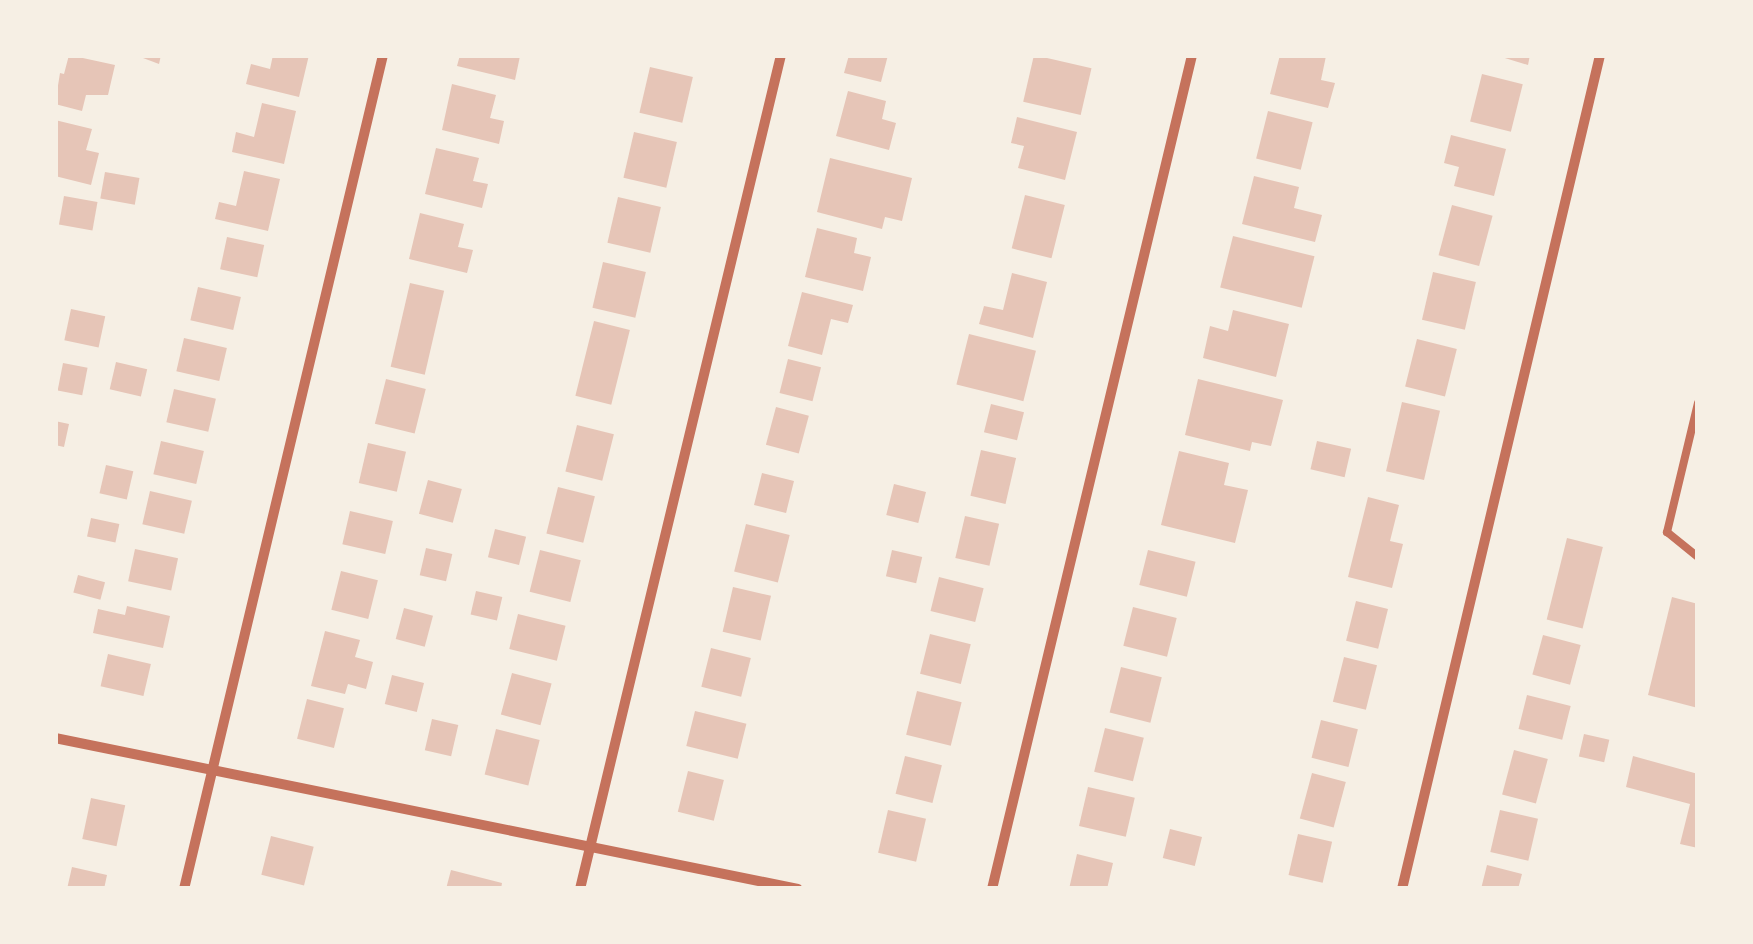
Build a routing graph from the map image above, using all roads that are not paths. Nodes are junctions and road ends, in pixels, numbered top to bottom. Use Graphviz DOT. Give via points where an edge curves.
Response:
graph roads {
  1 [pos="383,55"];
  2 [pos="781,55"];
  3 [pos="1192,55"];
  4 [pos="1600,55"];
  5 [pos="1698,403"];
  6 [pos="1698,557"];
  7 [pos="55,738"];
  8 [pos="214,771"];
  9 [pos="590,846"];
  10 [pos="184,889"];
  11 [pos="580,889"];
  12 [pos="798,889"];
  13 [pos="992,889"];
  14 [pos="1402,889"];
  1 -- 8 [label="street"];
  2 -- 9 [label="street"];
  3 -- 13 [label="street"];
  4 -- 14 [label="street"];
  5 -- 6 [label="lane" via="1667,532"];
  7 -- 8 [label="street"];
  8 -- 9 [label="street"];
  8 -- 10 [label="street"];
  9 -- 11 [label="street"];
  9 -- 12 [label="street"];
}
